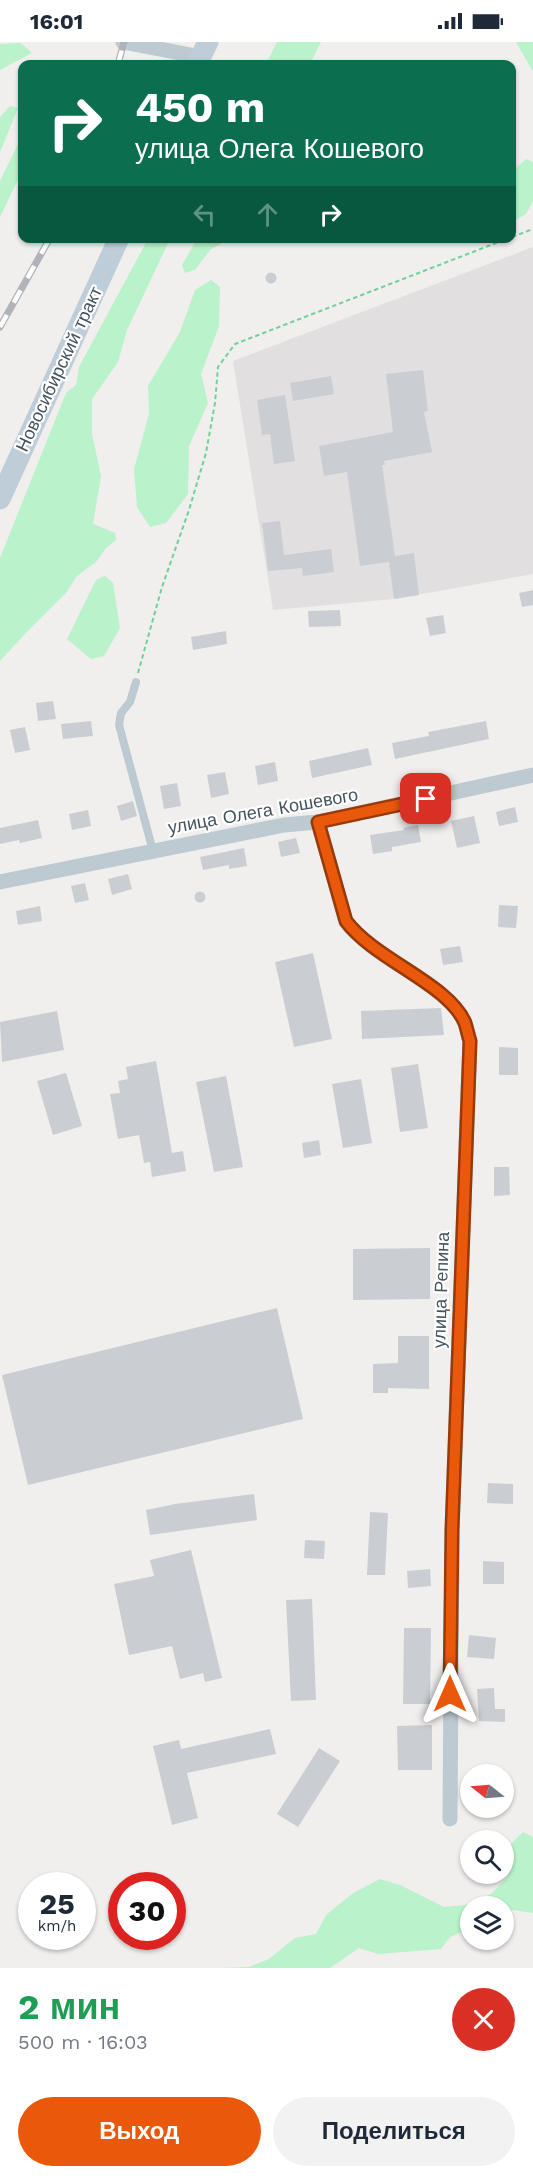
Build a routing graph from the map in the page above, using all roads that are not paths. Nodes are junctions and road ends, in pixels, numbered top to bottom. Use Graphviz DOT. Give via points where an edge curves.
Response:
graph roads {
  1 [pos="123,42"];
  2 [pos="202,55"];
  3 [pos="116,243"];
  4 [pos="0,499"];
  5 [pos="136,682"];
  6 [pos="533,775"];
  7 [pos="318,822"];
  8 [pos="153,851"];
  9 [pos="0,882"];
  10 [pos="450,1819"];
  1 -- 2 [label="street"];
  3 -- 4 [label="main road, Новосибирский тракт"];
  5 -- 8 [label="lane" via="119,725"];
  6 -- 7 [label="street, улица Олега Кошевого"];
  7 -- 8 [label="street, улица Олега Кошевого"];
  7 -- 10 [label="street, улица Репина" via="346,921 377,952 450,1002 465,1022 470,1041 452,1530"];
  8 -- 9 [label="street, улица Олега Кошевого"];
}
